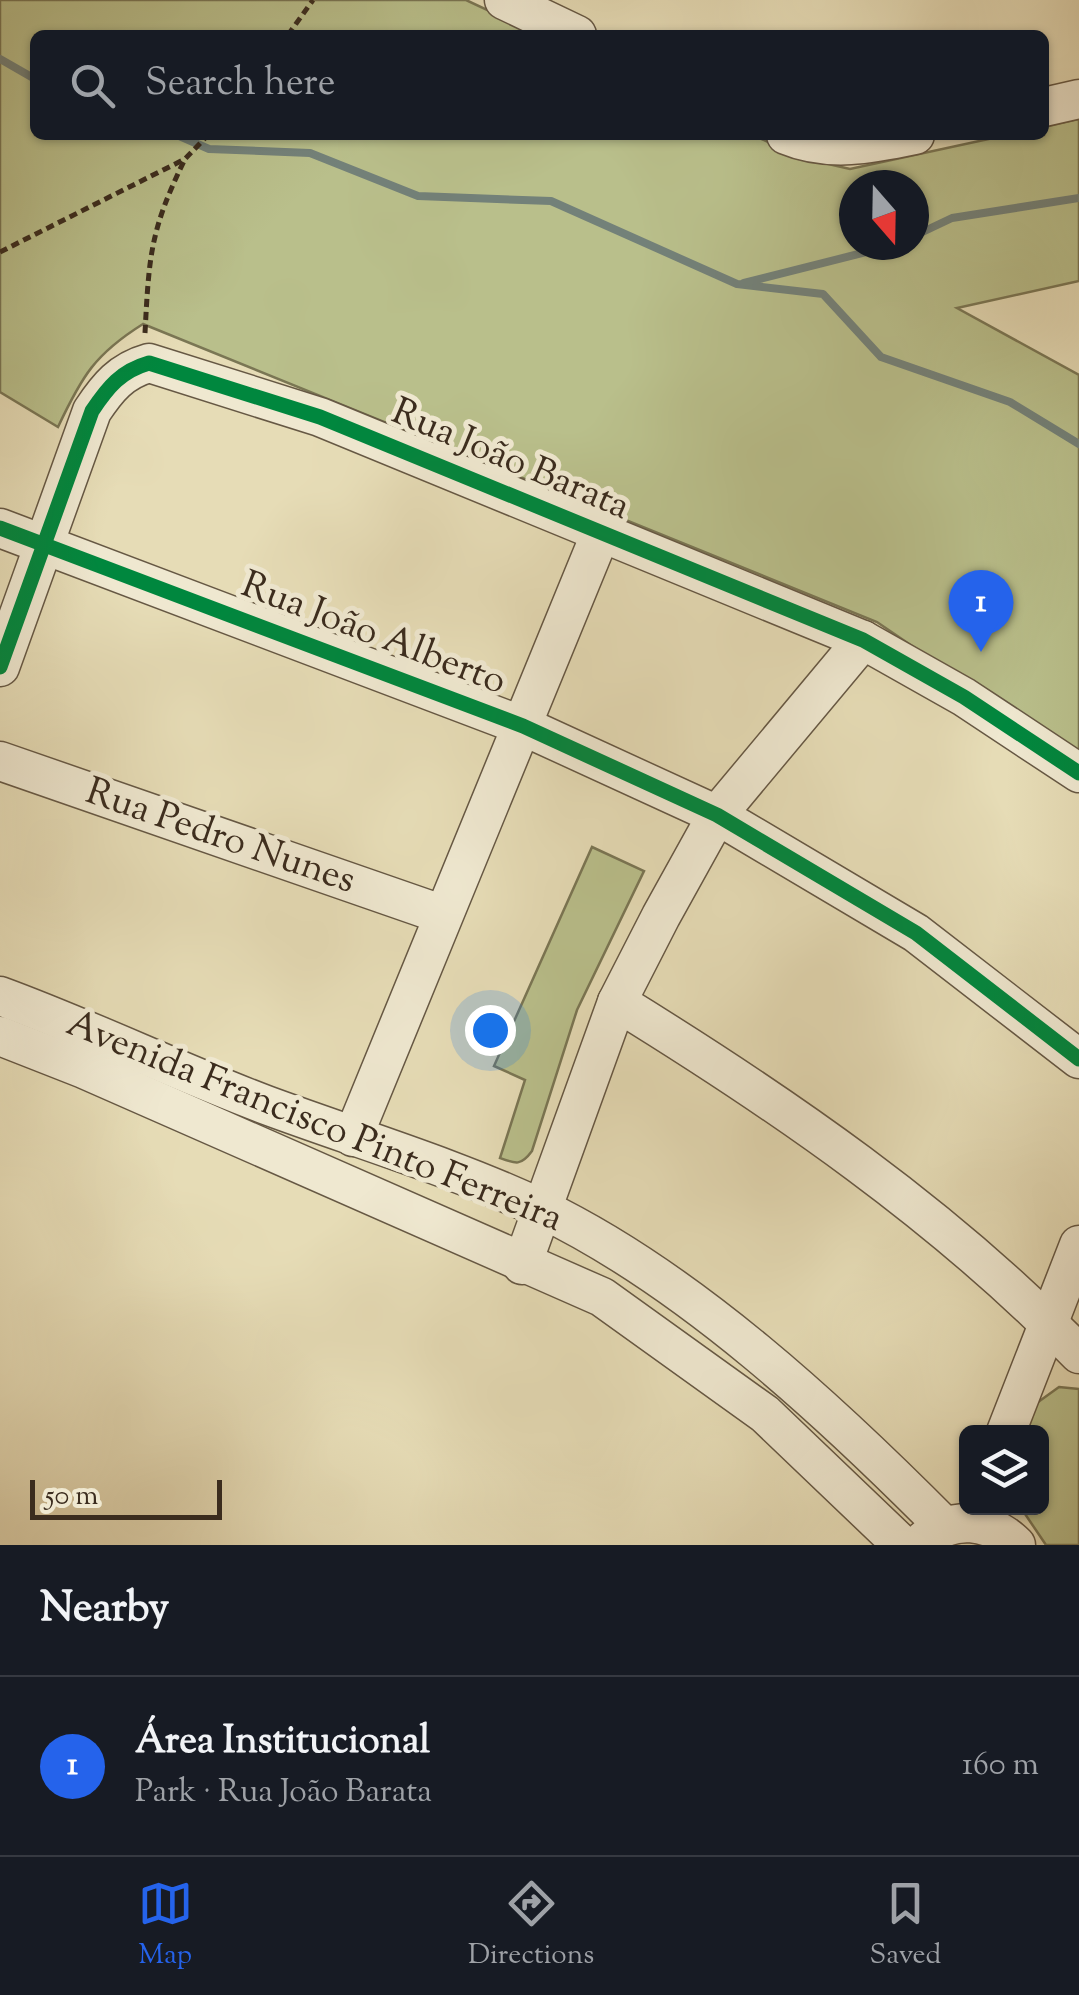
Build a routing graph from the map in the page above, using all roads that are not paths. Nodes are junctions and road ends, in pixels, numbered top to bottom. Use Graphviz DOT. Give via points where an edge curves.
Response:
graph roads {
  1 [pos="504,0"];
  2 [pos="567,30"];
  3 [pos="1079,100"];
  4 [pos="1049,106"];
  5 [pos="804,140"];
  6 [pos="887,140"];
  7 [pos="0,528"];
  8 [pos="600,535"];
  9 [pos="46,543"];
  10 [pos="863,640"];
  11 [pos="0,667"];
  12 [pos="522,726"];
  13 [pos="0,761"];
  14 [pos="1079,774"];
  15 [pos="717,816"];
  16 [pos="441,914"];
  17 [pos="0,996"];
  18 [pos="617,1002"];
  19 [pos="0,1036"];
  20 [pos="92,1052"];
  21 [pos="1079,1058"];
  22 [pos="353,1136"];
  23 [pos="544,1210"];
  24 [pos="1079,1245"];
  25 [pos="522,1265"];
  26 [pos="1048,1322"];
  27 [pos="1079,1354"];
  28 [pos="1009,1425"];
  29 [pos="955,1526"];
  30 [pos="902,1545"];
  31 [pos="1016,1545"];
  1 -- 2 [label="street"];
  3 -- 4 [label="street"];
  5 -- 6 [label="street" via="854,146"];
  7 -- 9 [label="street, Rua João Alberto"];
  8 -- 9 [label="street, Rua João Barata" via="320,416 138,366 108,387 92,411"];
  8 -- 10 [label="street, Rua João Barata"];
  8 -- 12 [label="street"];
  9 -- 11 [label="street"];
  9 -- 12 [label="street, Rua João Alberto"];
  10 -- 14 [label="street, Rua João Barata"];
  10 -- 15 [label="street"];
  12 -- 15 [label="street, Rua João Alberto"];
  12 -- 16 [label="street"];
  13 -- 16 [label="street, Rua Pedro Nunes"];
  15 -- 18 [label="street"];
  15 -- 21 [label="street, Rua João Alberto" via="916,932"];
  16 -- 22 [label="street"];
  17 -- 20 [label="street, Avenida Francisco Pinto Ferreira"];
  18 -- 23 [label="street"];
  18 -- 26 [label="street" via="888,1187"];
  19 -- 20 [label="street, Avenida Francisco Pinto Ferreira"];
  20 -- 22 [label="street, Avenida Francisco Pinto Ferreira" via="162,1065"];
  20 -- 25 [label="street, Avenida Francisco Pinto Ferreira"];
  22 -- 23 [label="street, Avenida Francisco Pinto Ferreira"];
  23 -- 25 [label="street"];
  23 -- 29 [label="street, Avenida Francisco Pinto Ferreira" via="706,1314"];
  24 -- 26 [label="street"];
  25 -- 30 [label="street, Avenida Francisco Pinto Ferreira" via="602,1298 682,1352 802,1445"];
  26 -- 27 [label="street"];
  26 -- 28 [label="street"];
  29 -- 31 [label="street, Avenida Francisco Pinto Ferreira" via="1004,1534"];
}
